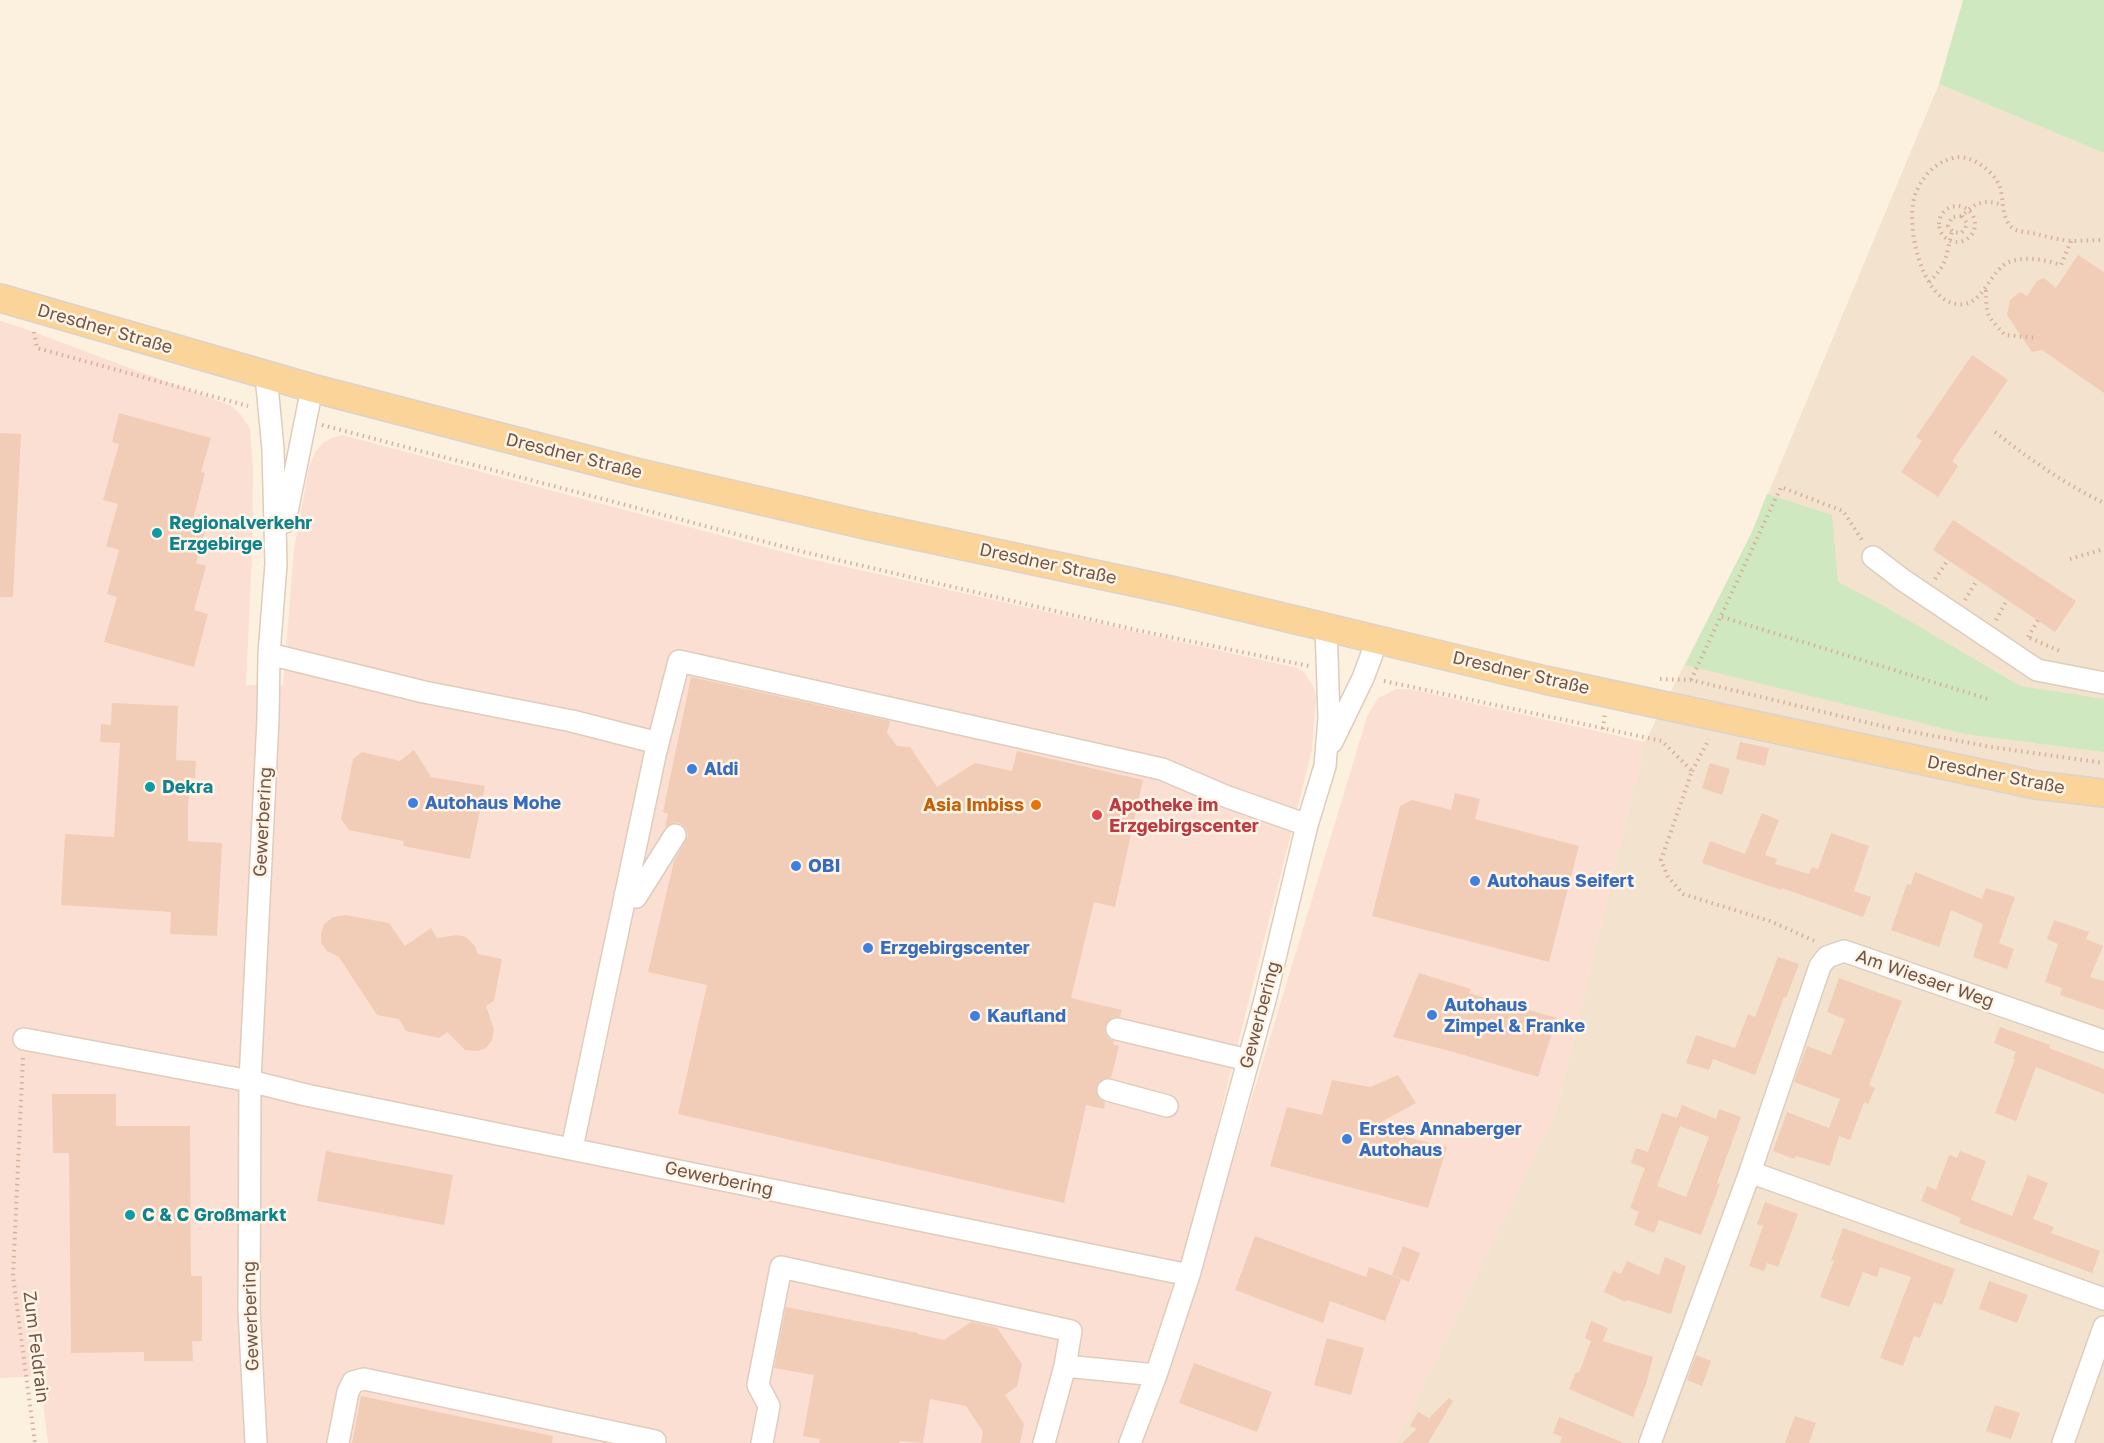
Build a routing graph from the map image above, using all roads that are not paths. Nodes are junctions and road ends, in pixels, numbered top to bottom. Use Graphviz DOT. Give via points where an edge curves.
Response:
graph roads {
  1 [pos="0,298"];
  2 [pos="266,375"];
  3 [pos="312,388"];
  4 [pos="1873,557"];
  5 [pos="276,564"];
  6 [pos="1326,626"];
  7 [pos="1378,638"];
  8 [pos="269,654"];
  9 [pos="2104,683"];
  10 [pos="658,743"];
  11 [pos="1327,753"];
  12 [pos="2104,793"];
  13 [pos="1307,825"];
  14 [pos="675,835"];
  15 [pos="626,896"];
  16 [pos="1117,1029"];
  17 [pos="24,1039"];
  18 [pos="2104,1041"];
  19 [pos="1248,1060"];
  20 [pos="250,1081"];
  21 [pos="1108,1090"];
  22 [pos="1167,1106"];
  23 [pos="572,1148"];
  24 [pos="1750,1172"];
  25 [pos="1189,1275"];
  26 [pos="2104,1299"];
  27 [pos="2104,1327"];
  28 [pos="1065,1366"];
  29 [pos="1156,1375"];
  30 [pos="655,1441"];
  31 [pos="256,1443"];
  32 [pos="338,1443"];
  33 [pos="762,1443"];
  34 [pos="1044,1443"];
  35 [pos="1130,1443"];
  36 [pos="1650,1443"];
  37 [pos="2062,1443"];
  1 -- 2 [label="main road, Dresdner Straße"];
  2 -- 3 [label="main road, Dresdner Straße"];
  2 -- 5 [label="street, Gewerbering" via="275,482"];
  3 -- 5 [label="street, Gewerbering"];
  3 -- 6 [label="main road, Dresdner Straße" via="636,472"];
  4 -- 9 [label="street" via="2037,670"];
  5 -- 8 [label="street, Gewerbering"];
  6 -- 7 [label="main road, Dresdner Straße"];
  6 -- 11 [label="street, Gewerbering"];
  7 -- 11 [label="street, Gewerbering"];
  7 -- 12 [label="main road, Dresdner Straße" via="1545,680 1928,763 2037,785"];
  8 -- 10 [label="street"];
  8 -- 20 [label="street, Gewerbering"];
  10 -- 13 [label="street" via="679,661 1162,769"];
  10 -- 15 [label="street"];
  11 -- 13 [label="street, Gewerbering"];
  13 -- 19 [label="street, Gewerbering"];
  14 -- 15 [label="street" via="636,897"];
  15 -- 23 [label="street"];
  16 -- 19 [label="street"];
  17 -- 20 [label="street, Gewerbering"];
  18 -- 24 [label="street, Am Wiesaer Weg" via="1844,951 1827,957 1820,966"];
  19 -- 25 [label="street, Gewerbering"];
  20 -- 23 [label="street, Gewerbering"];
  20 -- 31 [label="street, Gewerbering" via="249,1310"];
  21 -- 22 [label="street"];
  23 -- 25 [label="street, Gewerbering"];
  24 -- 26 [label="street"];
  24 -- 36 [label="street"];
  25 -- 29 [label="street, Gewerbering"];
  27 -- 37 [label="street"];
  28 -- 29 [label="street"];
  28 -- 33 [label="street" via="1071,1331 781,1267 758,1385 769,1406"];
  28 -- 34 [label="street"];
  29 -- 35 [label="street, Gewerbering"];
  30 -- 32 [label="street" via="364,1379 352,1383 348,1392"];
}
